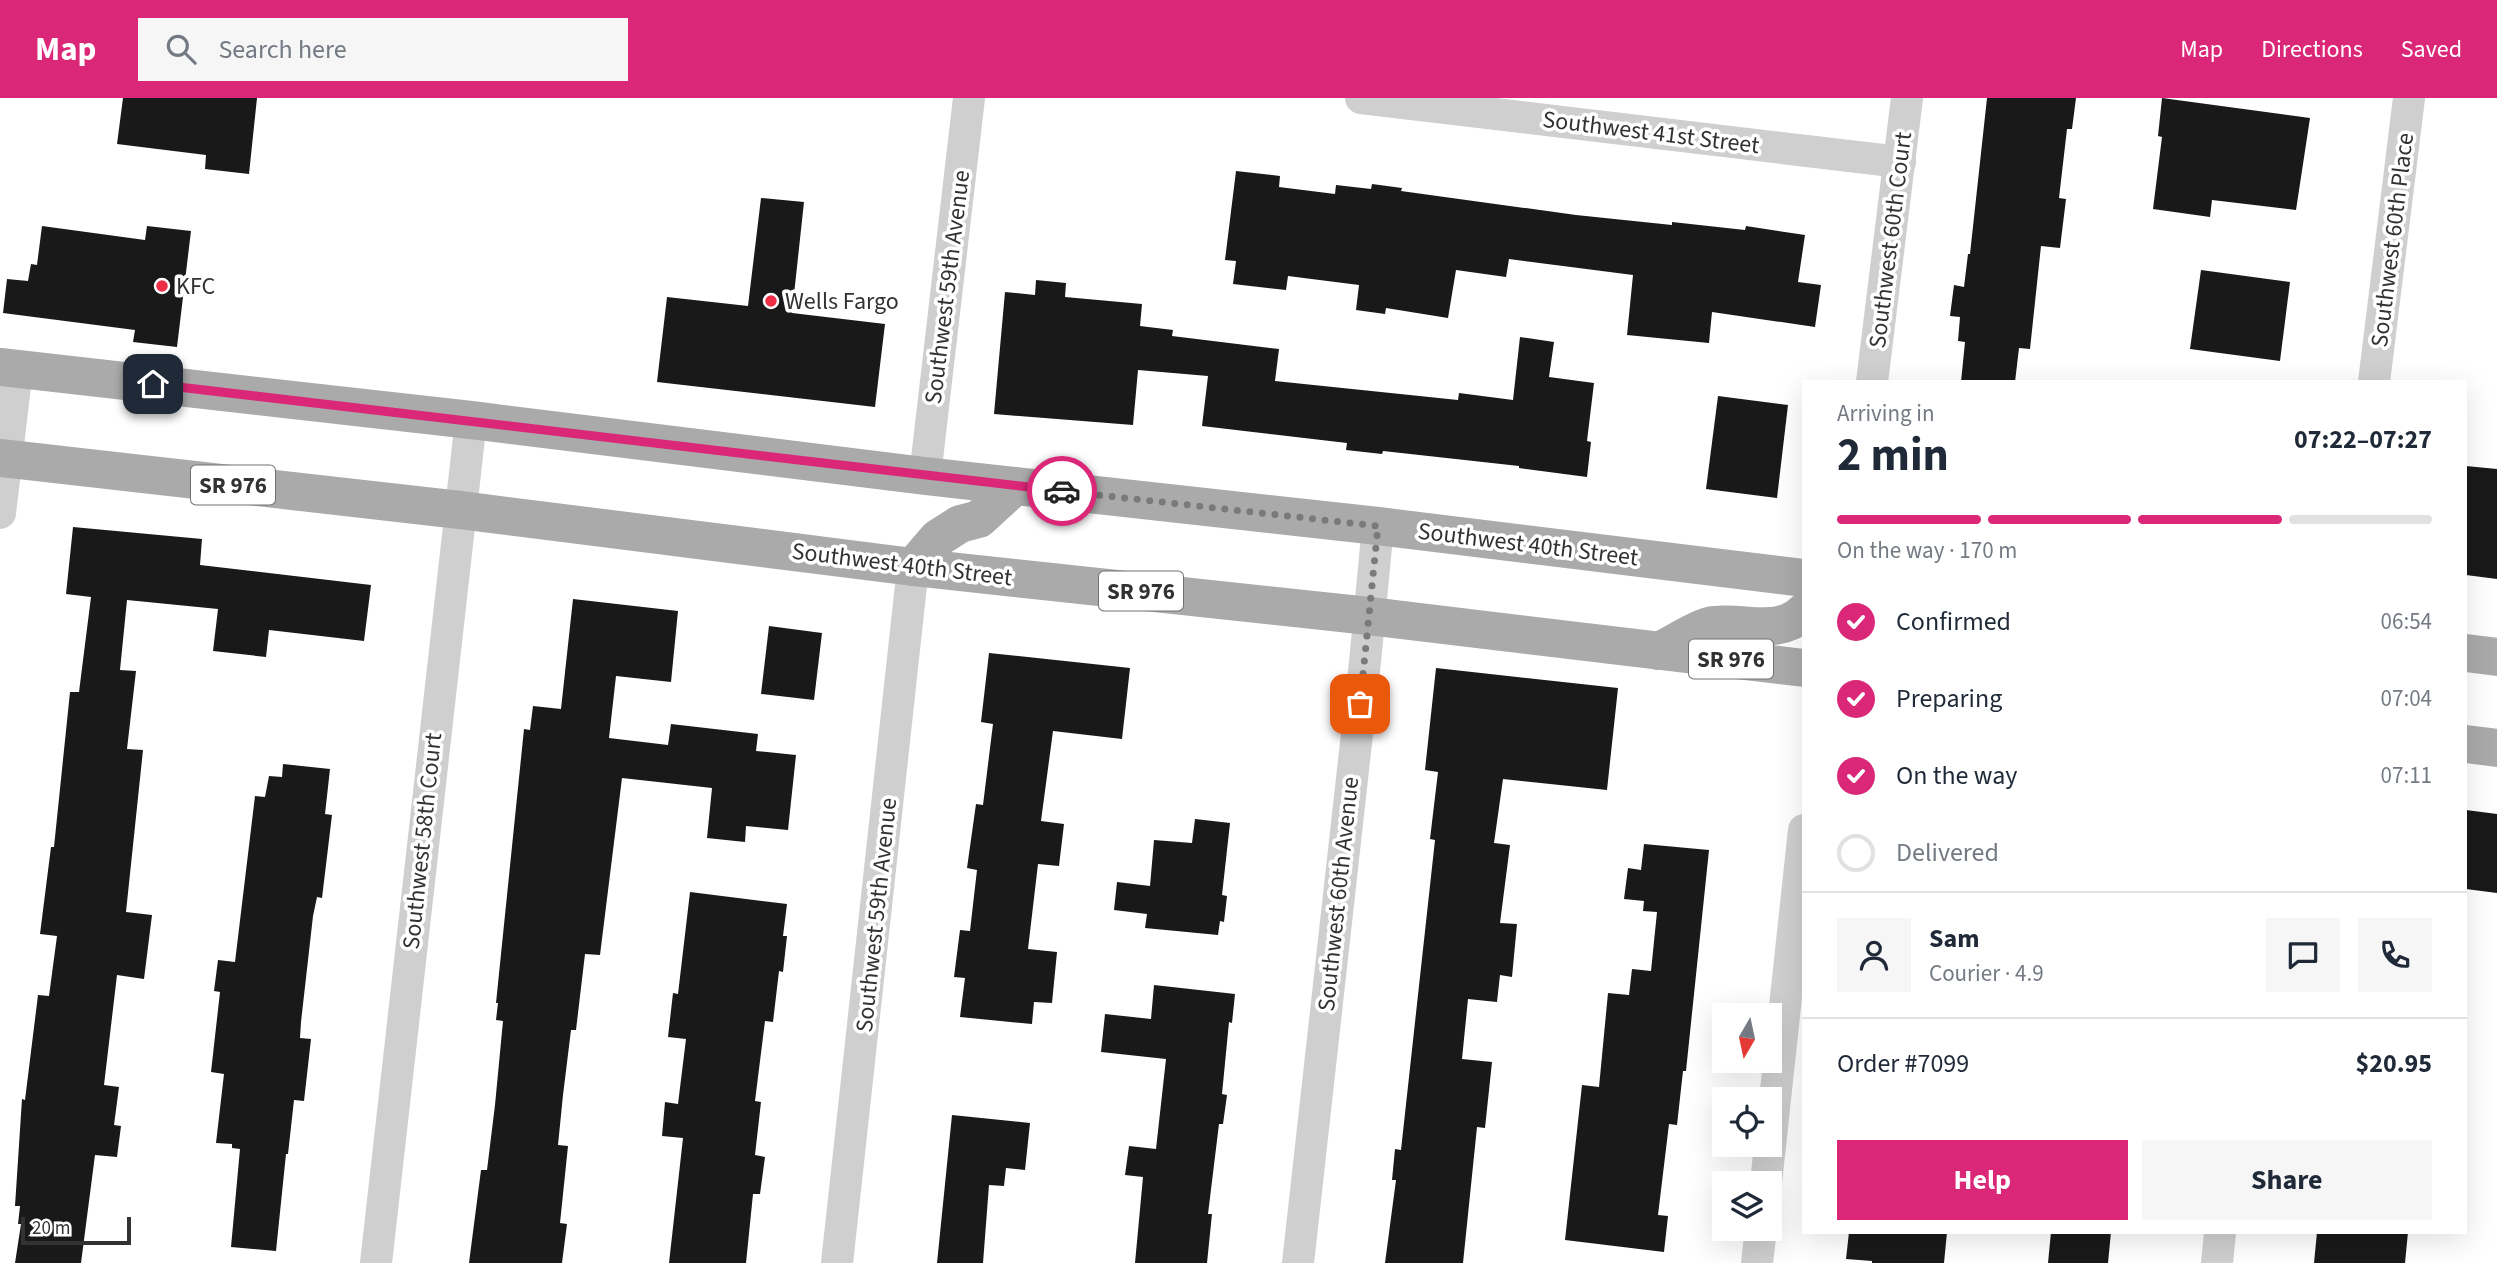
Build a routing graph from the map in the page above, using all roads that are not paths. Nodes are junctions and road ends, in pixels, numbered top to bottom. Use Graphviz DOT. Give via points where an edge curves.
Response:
graph roads {
  1 [pos="969,98"];
  2 [pos="1361,98"];
  3 [pos="1907,98"];
  4 [pos="2409,98"];
  5 [pos="1900,162"];
  6 [pos="9,368"];
  7 [pos="1872,380"];
  8 [pos="2374,380"];
  9 [pos="471,420"];
  10 [pos="4,459"];
  11 [pos="925,476"];
  12 [pos="1015,486"];
  13 [pos="460,510"];
  14 [pos="0,513"];
  15 [pos="1378,526"];
  16 [pos="913,567"];
  17 [pos="1802,578"];
  18 [pos="1802,614"];
  19 [pos="1369,616"];
  20 [pos="1659,651"];
  21 [pos="2467,653"];
  22 [pos="2497,657"];
  23 [pos="1802,668"];
  24 [pos="2467,744"];
  25 [pos="2497,748"];
  26 [pos="1802,849"];
  27 [pos="1767,1171"];
  28 [pos="2220,1234"];
  29 [pos="1760,1241"];
  30 [pos="376,1263"];
  31 [pos="838,1263"];
  32 [pos="1298,1263"];
  33 [pos="1757,1263"];
  34 [pos="2217,1263"];
  1 -- 11 [label="street, Southwest 59th Avenue"];
  2 -- 5 [label="street, Southwest 41st Street"];
  3 -- 5 [label="street, Southwest 60th Court"];
  4 -- 8 [label="street, Southwest 60th Place"];
  5 -- 7 [label="street, Southwest 60th Court"];
  6 -- 9 [label="main road, Southwest 40th Street"];
  6 -- 10 [label="street"];
  9 -- 11 [label="main road, Southwest 40th Street"];
  9 -- 13 [label="street, Southwest 58th Court"];
  10 -- 13 [label="main road, Southwest 40th Street / SR 976"];
  10 -- 14 [label="street"];
  11 -- 12 [label="main road, Southwest 40th Street"];
  12 -- 15 [label="main road, Southwest 40th Street"];
  12 -- 16 [label="main road" via="979,519 938,538"];
  13 -- 16 [label="main road, Southwest 40th Street / SR 976"];
  13 -- 30 [label="street, Southwest 58th Court"];
  15 -- 17 [label="main road, Southwest 40th Street"];
  15 -- 19 [label="street, Southwest 60th Avenue"];
  16 -- 19 [label="main road, Southwest 40th Street / SR 976"];
  16 -- 31 [label="street, Southwest 59th Avenue"];
  18 -- 20 [label="main road" via="1765,628 1712,625"];
  19 -- 20 [label="main road, Southwest 40th Street / SR 976"];
  19 -- 32 [label="street, Southwest 60th Avenue"];
  20 -- 23 [label="main road, Southwest 40th Street / SR 976"];
  21 -- 22 [label="main road"];
  24 -- 25 [label="main road"];
  26 -- 27 [label="street"];
  28 -- 34 [label="street"];
  29 -- 33 [label="street"];
}
